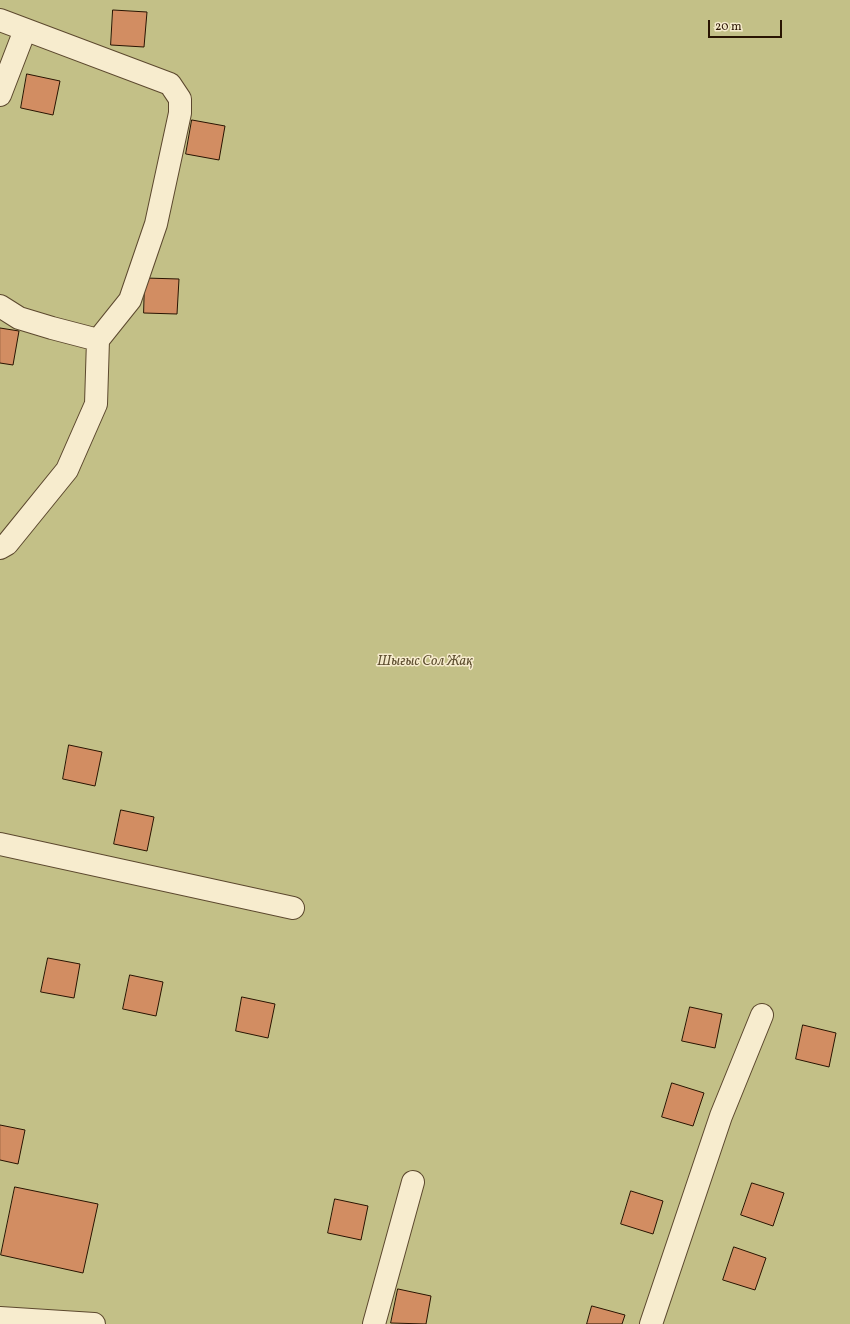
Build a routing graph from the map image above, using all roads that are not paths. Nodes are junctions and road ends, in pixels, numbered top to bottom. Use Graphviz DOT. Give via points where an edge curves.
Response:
graph roads {
  1 [pos="0,20"];
  2 [pos="25,30"];
  3 [pos="0,95"];
  4 [pos="0,306"];
  5 [pos="98,340"];
  6 [pos="0,548"];
  7 [pos="0,844"];
  8 [pos="293,908"];
  9 [pos="762,1014"];
  10 [pos="413,1182"];
  11 [pos="0,1318"];
  12 [pos="94,1324"];
  13 [pos="374,1324"];
  14 [pos="652,1324"];
  1 -- 2 [label="street"];
  2 -- 3 [label="street"];
  2 -- 5 [label="street" via="170,84 180,99 180,113 156,224 130,300"];
  4 -- 5 [label="street" via="19,318"];
  5 -- 6 [label="street" via="96,404 67,470 7,544"];
  7 -- 8 [label="street"];
  9 -- 14 [label="street" via="721,1116"];
  10 -- 13 [label="street"];
  11 -- 12 [label="street"];
}
